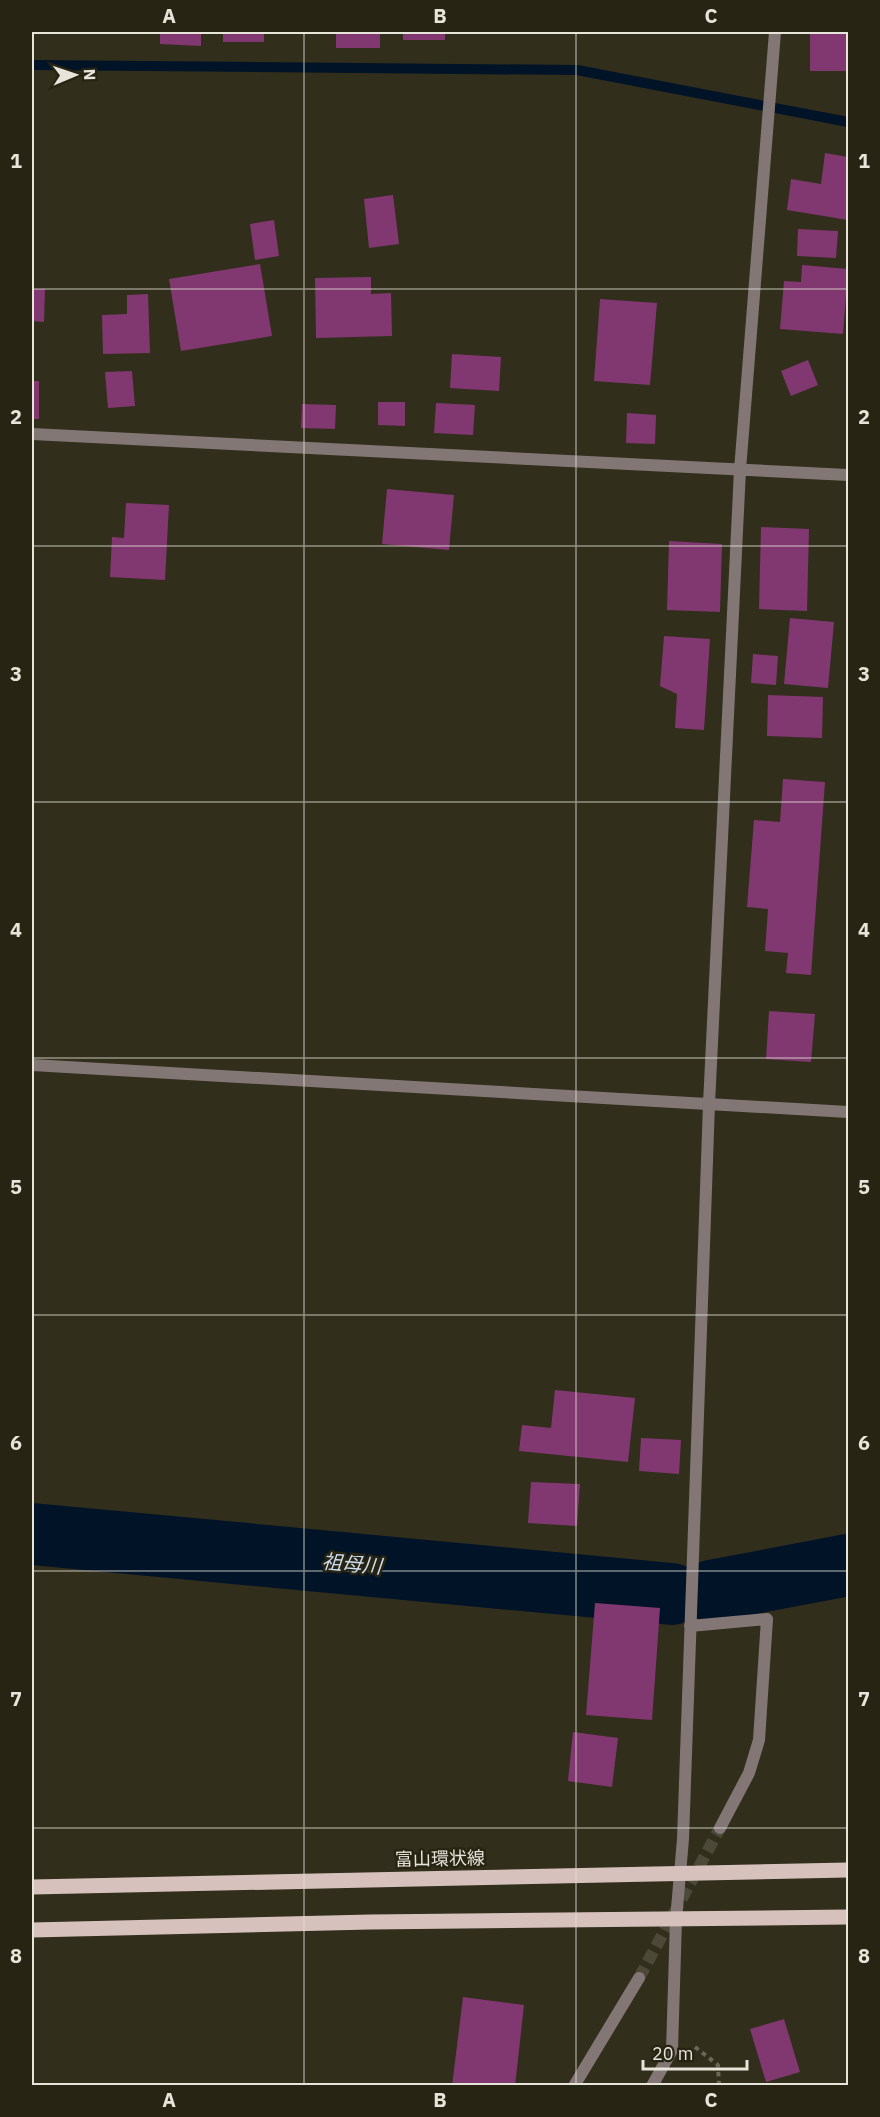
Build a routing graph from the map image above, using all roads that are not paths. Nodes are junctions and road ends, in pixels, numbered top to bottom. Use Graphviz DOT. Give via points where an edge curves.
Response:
graph roads {
  1 [pos="775,32"];
  2 [pos="32,434"];
  3 [pos="741,470"];
  4 [pos="849,475"];
  5 [pos="32,1065"];
  6 [pos="709,1104"];
  7 [pos="849,1112"];
  8 [pos="690,1626"];
  9 [pos="720,1828"];
  10 [pos="849,1870"];
  11 [pos="679,1873"];
  12 [pos="32,1887"];
  13 [pos="849,1917"];
  14 [pos="676,1920"];
  15 [pos="32,1930"];
  16 [pos="639,1978"];
  17 [pos="574,2085"];
  18 [pos="652,2085"];
  1 -- 3 [label="street"];
  2 -- 3 [label="street"];
  3 -- 4 [label="street"];
  3 -- 6 [label="street"];
  5 -- 6 [label="street"];
  6 -- 7 [label="street"];
  6 -- 8 [label="street"];
  8 -- 9 [label="street" via="767,1619 759,1740 749,1773"];
  8 -- 11 [label="street"];
  10 -- 11 [label="main road, 富山環状線"];
  11 -- 12 [label="main road, 富山環状線"];
  11 -- 14 [label="street"];
  13 -- 14 [label="main road"];
  14 -- 15 [label="main road"];
  14 -- 18 [label="street" via="672,2050"];
  16 -- 17 [label="street"];
}
